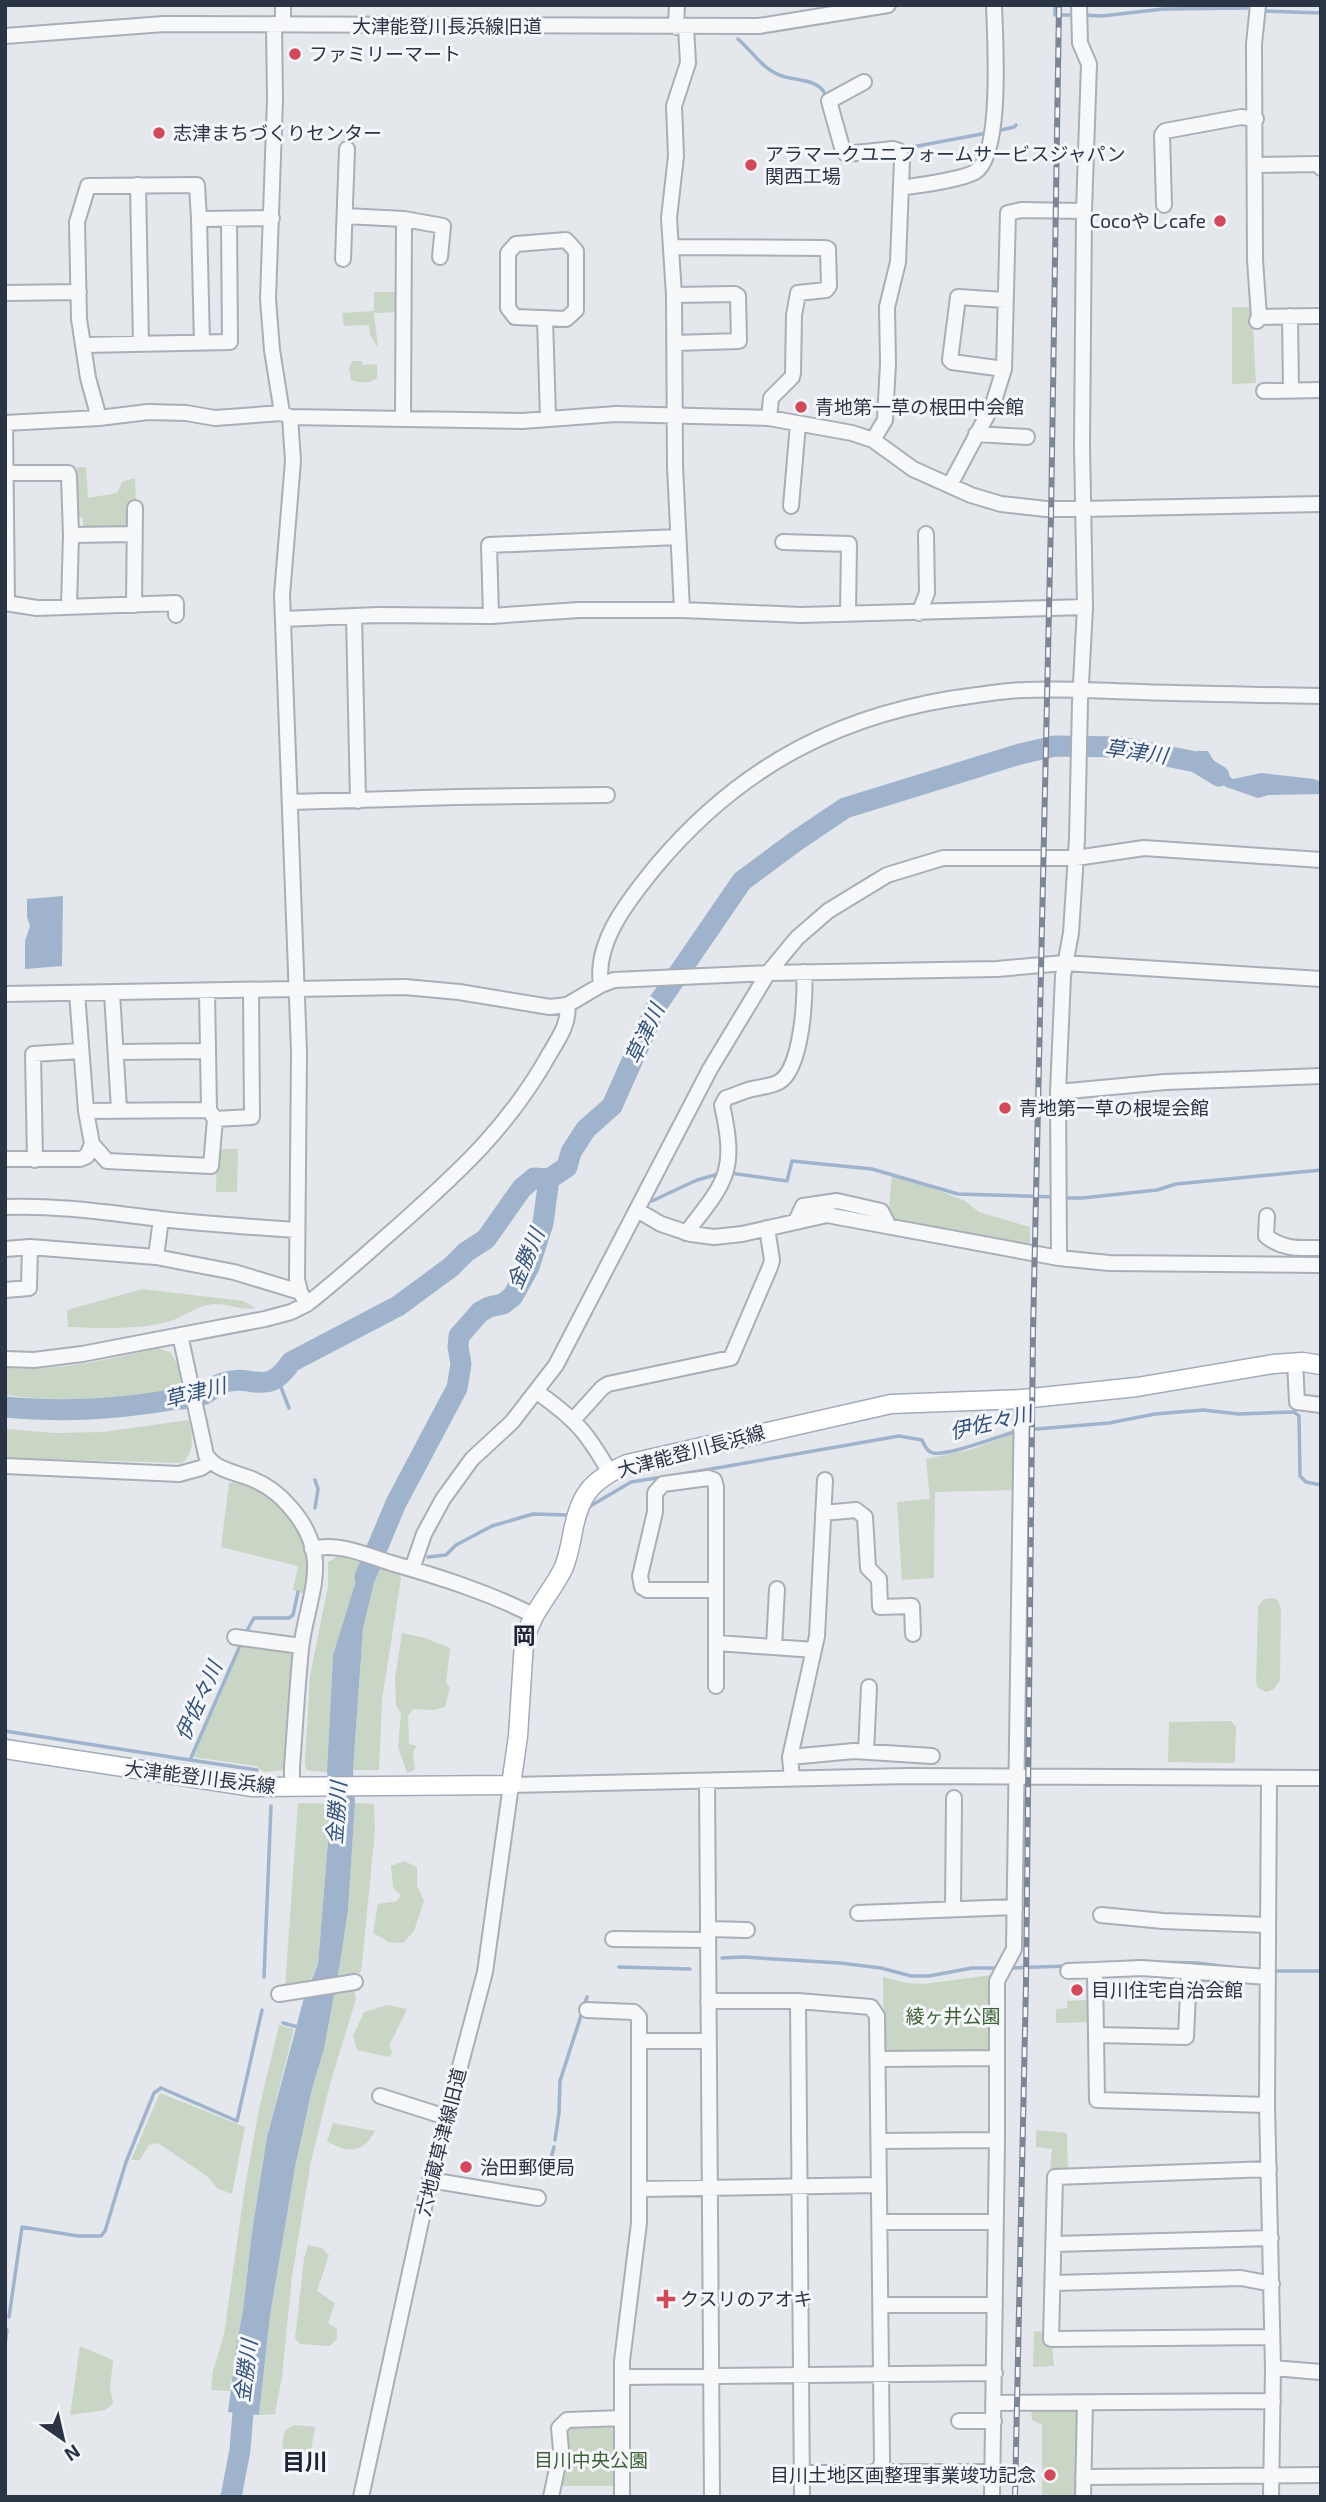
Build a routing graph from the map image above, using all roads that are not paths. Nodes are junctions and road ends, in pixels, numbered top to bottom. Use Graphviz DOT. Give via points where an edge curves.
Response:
graph roads {
  1 [pos="283,5"];
  2 [pos="677,5"];
  3 [pos="888,5"];
  4 [pos="994,5"];
  5 [pos="1079,5"];
  6 [pos="1258,5"];
  7 [pos="279,24"];
  8 [pos="681,27"];
  9 [pos="5,36"];
  10 [pos="864,82"];
  11 [pos="1256,119"];
  12 [pos="347,149"];
  13 [pos="1255,166"];
  14 [pos="1321,168"];
  15 [pos="138,185"];
  16 [pos="901,188"];
  17 [pos="1164,205"];
  18 [pos="1084,211"];
  19 [pos="345,216"];
  20 [pos="272,218"];
  21 [pos="199,219"];
  22 [pos="229,219"];
  23 [pos="404,219"];
  24 [pos="671,247"];
  25 [pos="440,257"];
  26 [pos="344,260"];
  27 [pos="79,292"];
  28 [pos="5,293"];
  29 [pos="674,295"];
  30 [pos="1005,300"];
  31 [pos="1290,316"];
  32 [pos="1321,316"];
  33 [pos="545,318"];
  34 [pos="202,343"];
  35 [pos="674,343"];
  36 [pos="141,344"];
  37 [pos="84,345"];
  38 [pos="1004,369"];
  39 [pos="1291,390"];
  40 [pos="1321,390"];
  41 [pos="1264,391"];
  42 [pos="286,415"];
  43 [pos="403,417"];
  44 [pos="675,417"];
  45 [pos="99,418"];
  46 [pos="769,418"];
  47 [pos="548,419"];
  48 [pos="5,423"];
  49 [pos="798,424"];
  50 [pos="976,434"];
  51 [pos="1027,437"];
  52 [pos="873,440"];
  53 [pos="7,473"];
  54 [pos="950,485"];
  55 [pos="1321,504"];
  56 [pos="791,506"];
  57 [pos="135,508"];
  58 [pos="1082,509"];
  59 [pos="133,534"];
  60 [pos="926,534"];
  61 [pos="71,535"];
  62 [pos="678,537"];
  63 [pos="783,542"];
  64 [pos="6,603"];
  65 [pos="134,605"];
  66 [pos="69,607"];
  67 [pos="1085,607"];
  68 [pos="682,610"];
  69 [pos="919,613"];
  70 [pos="848,614"];
  71 [pos="176,615"];
  72 [pos="354,616"];
  73 [pos="491,616"];
  74 [pos="284,619"];
  75 [pos="1080,696"];
  76 [pos="1321,696"];
  77 [pos="607,795"];
  78 [pos="358,801"];
  79 [pos="291,802"];
  80 [pos="1076,858"];
  81 [pos="1321,860"];
  82 [pos="1064,962"];
  83 [pos="804,972"];
  84 [pos="768,973"];
  85 [pos="1321,979"];
  86 [pos="608,983"];
  87 [pos="297,987"];
  88 [pos="251,990"];
  89 [pos="207,991"];
  90 [pos="77,993"];
  91 [pos="112,993"];
  92 [pos="5,994"];
  93 [pos="567,1004"];
  94 [pos="81,1051"];
  95 [pos="208,1051"];
  96 [pos="116,1052"];
  97 [pos="1321,1076"];
  98 [pos="1058,1092"];
  99 [pos="118,1109"];
  100 [pos="86,1111"];
  101 [pos="212,1114"];
  102 [pos="92,1144"];
  103 [pos="5,1159"];
  104 [pos="35,1160"];
  105 [pos="5,1207"];
  106 [pos="637,1210"];
  107 [pos="1267,1216"];
  108 [pos="161,1219"];
  109 [pos="767,1228"];
  110 [pos="296,1230"];
  111 [pos="686,1233"];
  112 [pos="30,1247"];
  113 [pos="1321,1248"];
  114 [pos="5,1249"];
  115 [pos="156,1257"];
  116 [pos="1059,1258"];
  117 [pos="1321,1265"];
  118 [pos="5,1290"];
  119 [pos="303,1298"];
  120 [pos="180,1335"];
  121 [pos="5,1359"];
  122 [pos="1295,1362"];
  123 [pos="1321,1365"];
  124 [pos="537,1392"];
  125 [pos="1022,1399"];
  126 [pos="1321,1405"];
  127 [pos="574,1419"];
  128 [pos="210,1462"];
  129 [pos="5,1466"];
  130 [pos="610,1472"];
  131 [pos="825,1480"];
  132 [pos="824,1513"];
  133 [pos="312,1549"];
  134 [pos="409,1568"];
  135 [pos="777,1589"];
  136 [pos="716,1590"];
  137 [pos="533,1615"];
  138 [pos="913,1634"];
  139 [pos="235,1637"];
  140 [pos="717,1643"];
  141 [pos="301,1646"];
  142 [pos="774,1647"];
  143 [pos="814,1650"];
  144 [pos="716,1686"];
  145 [pos="869,1688"];
  146 [pos="5,1749"];
  147 [pos="866,1752"];
  148 [pos="908,1754"];
  149 [pos="790,1756"];
  150 [pos="932,1756"];
  151 [pos="1018,1775"];
  152 [pos="908,1776"];
  153 [pos="792,1778"];
  154 [pos="1269,1778"];
  155 [pos="1321,1778"];
  156 [pos="707,1782"];
  157 [pos="510,1785"];
  158 [pos="300,1787"];
  159 [pos="954,1798"];
  160 [pos="1015,1907"];
  161 [pos="953,1909"];
  162 [pos="858,1913"];
  163 [pos="1101,1915"];
  164 [pos="1268,1925"];
  165 [pos="747,1930"];
  166 [pos="708,1934"];
  167 [pos="613,1939"];
  168 [pos="1095,1970"];
  169 [pos="1068,1971"];
  170 [pos="1189,1971"];
  171 [pos="1268,1977"];
  172 [pos="355,1982"];
  173 [pos="282,1993"];
  174 [pos="708,2001"];
  175 [pos="798,2001"];
  176 [pos="587,2010"];
  177 [pos="1097,2035"];
  178 [pos="639,2041"];
  179 [pos="709,2041"];
  180 [pos="996,2058"];
  181 [pos="879,2059"];
  182 [pos="380,2096"];
  183 [pos="1267,2105"];
  184 [pos="446,2117"];
  185 [pos="997,2140"];
  186 [pos="879,2141"];
  187 [pos="1269,2169"];
  188 [pos="430,2180"];
  189 [pos="879,2185"];
  190 [pos="799,2187"];
  191 [pos="710,2188"];
  192 [pos="640,2189"];
  193 [pos="538,2198"];
  194 [pos="880,2222"];
  195 [pos="996,2222"];
  196 [pos="1271,2238"];
  197 [pos="1054,2244"];
  198 [pos="1053,2283"];
  199 [pos="1272,2284"];
  200 [pos="881,2305"];
  201 [pos="995,2305"];
  202 [pos="1272,2337"];
  203 [pos="1273,2368"];
  204 [pos="1321,2372"];
  205 [pos="995,2373"];
  206 [pos="800,2374"];
  207 [pos="881,2374"];
  208 [pos="711,2375"];
  209 [pos="622,2377"];
  210 [pos="1273,2401"];
  211 [pos="993,2403"];
  212 [pos="1085,2403"];
  213 [pos="622,2418"];
  214 [pos="959,2421"];
  215 [pos="994,2421"];
  216 [pos="891,2472"];
  217 [pos="993,2472"];
  218 [pos="802,2473"];
  219 [pos="1271,2475"];
  220 [pos="1321,2475"];
  221 [pos="1083,2477"];
  222 [pos="361,2497"];
  223 [pos="551,2497"];
  224 [pos="622,2497"];
  225 [pos="712,2497"];
  226 [pos="802,2497"];
  227 [pos="992,2497"];
  228 [pos="1083,2497"];
  229 [pos="1271,2497"];
  1 -- 7 [label="street"];
  2 -- 8 [label="street"];
  3 -- 8 [label="street, 大津能登川長浜線旧道" via="759,26"];
  4 -- 16 [label="street" via="994,125 982,167 972,174"];
  5 -- 18 [label="street" via="1080,43 1089,64"];
  6 -- 11 [label="street"];
  7 -- 8 [label="street, 大津能登川長浜線旧道"];
  7 -- 9 [label="street, 大津能登川長浜線旧道" via="164,24"];
  7 -- 20 [label="street"];
  8 -- 24 [label="street" via="688,62 674,106"];
  10 -- 16 [label="street" via="829,101 843,152 899,151"];
  11 -- 13 [label="street"];
  11 -- 17 [label="street" via="1241,117 1165,131"];
  12 -- 19 [label="street"];
  13 -- 14 [label="street" via="1321,164"];
  13 -- 31 [label="street" via="1258,319"];
  15 -- 21 [label="street" via="197,185"];
  15 -- 27 [label="street" via="88,187 77,222"];
  15 -- 36 [label="street"];
  16 -- 52 [label="street" via="898,262 887,307 885,420"];
  18 -- 30 [label="street" via="1008,213"];
  18 -- 58 [label="street"];
  19 -- 23 [label="street"];
  19 -- 26 [label="street"];
  20 -- 22 [label="street"];
  20 -- 42 [label="street" via="268,299 272,350"];
  21 -- 22 [label="street"];
  21 -- 34 [label="street"];
  22 -- 34 [label="street" via="230,342"];
  23 -- 25 [label="street" via="443,226"];
  23 -- 43 [label="street"];
  24 -- 29 [label="street"];
  24 -- 46 [label="street" via="828,250 829,286 798,293 793,373 771,398"];
  27 -- 28 [label="street"];
  27 -- 37 [label="street"];
  29 -- 35 [label="street"];
  29 -- 35 [label="street" via="738,296 739,341"];
  30 -- 38 [label="street"];
  30 -- 38 [label="street" via="957,297 950,360"];
  31 -- 32 [label="street"];
  31 -- 39 [label="street"];
  33 -- 33 [label="street" via="566,319 576,310 576,251 566,240 516,244 508,253 508,308 515,317"];
  33 -- 47 [label="street"];
  34 -- 36 [label="street"];
  35 -- 44 [label="street"];
  36 -- 37 [label="street"];
  37 -- 45 [label="street"];
  38 -- 50 [label="street" via="995,400"];
  39 -- 40 [label="street"];
  39 -- 41 [label="street"];
  42 -- 43 [label="street"];
  42 -- 45 [label="street" via="215,418 148,412"];
  42 -- 74 [label="street" via="293,461"];
  43 -- 47 [label="street"];
  44 -- 46 [label="street"];
  44 -- 47 [label="street" via="616,414"];
  44 -- 62 [label="street"];
  45 -- 48 [label="street"];
  46 -- 49 [label="street"];
  48 -- 53 [label="street"];
  49 -- 52 [label="street"];
  49 -- 56 [label="street"];
  50 -- 51 [label="street"];
  50 -- 54 [label="street"];
  52 -- 54 [label="street" via="913,469"];
  53 -- 61 [label="street" via="68,473"];
  53 -- 64 [label="street"];
  54 -- 58 [label="street" via="1001,504"];
  55 -- 58 [label="street"];
  57 -- 59 [label="street"];
  58 -- 67 [label="street"];
  59 -- 61 [label="street"];
  59 -- 65 [label="street"];
  60 -- 69 [label="street" via="927,593"];
  61 -- 66 [label="street"];
  62 -- 68 [label="street"];
  62 -- 73 [label="street" via="489,545"];
  63 -- 70 [label="street" via="849,544"];
  64 -- 66 [label="street"];
  65 -- 66 [label="street"];
  65 -- 71 [label="street" via="176,603"];
  67 -- 69 [label="street"];
  67 -- 75 [label="street"];
  68 -- 70 [label="street"];
  68 -- 73 [label="street"];
  69 -- 70 [label="street"];
  72 -- 73 [label="street"];
  72 -- 74 [label="street"];
  72 -- 78 [label="street"];
  74 -- 79 [label="street"];
  75 -- 76 [label="street"];
  75 -- 80 [label="street"];
  75 -- 86 [label="street" via="1023,690 915,705 846,726 770,765 704,816 649,874 608,936 598,972"];
  77 -- 78 [label="street"];
  78 -- 79 [label="street"];
  79 -- 87 [label="street"];
  80 -- 81 [label="street" via="1144,848"];
  80 -- 82 [label="street" via="1071,933"];
  80 -- 84 [label="street" via="943,858 887,876 828,911 797,938"];
  82 -- 83 [label="street" via="997,969"];
  82 -- 85 [label="street"];
  82 -- 98 [label="street"];
  83 -- 84 [label="street"];
  83 -- 111 [label="street" via="803,1025 786,1076 726,1098 722,1105 729,1145 724,1181"];
  84 -- 86 [label="street"];
  84 -- 106 [label="street" via="710,1069"];
  86 -- 93 [label="street"];
  87 -- 88 [label="street"];
  87 -- 93 [label="street" via="405,987 550,1007"];
  87 -- 110 [label="street"];
  88 -- 89 [label="street"];
  88 -- 101 [label="street" via="252,1117"];
  89 -- 91 [label="street"];
  89 -- 95 [label="street"];
  90 -- 91 [label="street"];
  90 -- 92 [label="street"];
  90 -- 94 [label="street"];
  91 -- 96 [label="street"];
  93 -- 119 [label="street" via="569,1014 548,1057 510,1116 481,1150 334,1283"];
  94 -- 100 [label="street"];
  94 -- 104 [label="street" via="33,1054"];
  95 -- 96 [label="street"];
  95 -- 101 [label="street"];
  96 -- 99 [label="street"];
  97 -- 98 [label="street"];
  98 -- 116 [label="street"];
  99 -- 100 [label="street"];
  99 -- 101 [label="street"];
  100 -- 102 [label="street"];
  101 -- 102 [label="street" via="211,1166 107,1161"];
  102 -- 104 [label="street" via="88,1156 80,1159"];
  103 -- 104 [label="street"];
  105 -- 108 [label="street"];
  106 -- 111 [label="street"];
  106 -- 124 [label="street" via="562,1354"];
  107 -- 113 [label="street" via="1266,1236 1275,1244"];
  108 -- 110 [label="street"];
  108 -- 115 [label="street"];
  109 -- 111 [label="street" via="727,1237"];
  109 -- 116 [label="street" via="796,1221 803,1206 837,1201 880,1211 889,1226"];
  109 -- 127 [label="street" via="772,1260 731,1358 608,1384"];
  110 -- 119 [label="street" via="297,1279"];
  112 -- 114 [label="street"];
  112 -- 115 [label="street"];
  112 -- 118 [label="street" via="29,1287"];
  115 -- 119 [label="street" via="234,1272"];
  116 -- 117 [label="street" via="1174,1265"];
  119 -- 120 [label="street" via="291,1312"];
  120 -- 121 [label="street" via="82,1354"];
  120 -- 128 [label="street" via="201,1440"];
  122 -- 123 [label="main road, 大津能登川長浜線"];
  122 -- 125 [label="main road, 大津能登川長浜線" via="1137,1387"];
  122 -- 126 [label="street" via="1297,1402"];
  124 -- 127 [label="street"];
  124 -- 134 [label="street" via="472,1459 443,1499"];
  125 -- 130 [label="main road, 大津能登川長浜線" via="891,1404 627,1464"];
  125 -- 151 [label="street"];
  127 -- 130 [label="street"];
  128 -- 129 [label="street" via="179,1474"];
  128 -- 133 [label="street" via="274,1491 297,1517"];
  130 -- 137 [label="main road, 大津能登川長浜線" via="581,1500 563,1568"];
  131 -- 132 [label="street"];
  132 -- 138 [label="street" via="856,1510 865,1517 868,1568 879,1579 880,1607 912,1606"];
  132 -- 143 [label="street"];
  133 -- 134 [label="street" via="341,1548"];
  133 -- 141 [label="street" via="316,1584"];
  134 -- 137 [label="street" via="470,1587"];
  135 -- 142 [label="street"];
  136 -- 136 [label="street" via="642,1587 655,1493 663,1484 714,1480"];
  136 -- 140 [label="street"];
  137 -- 157 [label="main road, 大津能登川長浜線" via="524,1642"];
  139 -- 141 [label="street"];
  140 -- 142 [label="street"];
  140 -- 144 [label="street"];
  141 -- 158 [label="street" via="292,1767"];
  142 -- 143 [label="street"];
  143 -- 149 [label="street"];
  145 -- 147 [label="street"];
  146 -- 158 [label="main road, 大津能登川長浜線" via="253,1787"];
  147 -- 148 [label="street"];
  147 -- 149 [label="street"];
  148 -- 150 [label="street"];
  148 -- 152 [label="street"];
  149 -- 153 [label="street"];
  151 -- 152 [label="street"];
  151 -- 154 [label="street"];
  151 -- 160 [label="street"];
  152 -- 153 [label="street"];
  153 -- 156 [label="street"];
  154 -- 155 [label="street"];
  154 -- 164 [label="street"];
  156 -- 157 [label="street"];
  156 -- 166 [label="street"];
  157 -- 158 [label="main road, 大津能登川長浜線"];
  157 -- 184 [label="street, 六地蔵草津線旧道" via="490,1947"];
  159 -- 161 [label="street"];
  160 -- 161 [label="street"];
  160 -- 180 [label="street" via="1014,1949 997,1981"];
  161 -- 162 [label="street"];
  163 -- 164 [label="street"];
  164 -- 171 [label="street"];
  165 -- 166 [label="street"];
  166 -- 167 [label="street"];
  166 -- 174 [label="street"];
  168 -- 169 [label="street"];
  168 -- 170 [label="street"];
  168 -- 177 [label="street"];
  170 -- 171 [label="street"];
  170 -- 177 [label="street" via="1186,2037"];
  171 -- 183 [label="street"];
  172 -- 173 [label="street"];
  174 -- 175 [label="street"];
  174 -- 179 [label="street"];
  175 -- 181 [label="street" via="871,2007 877,2016"];
  175 -- 190 [label="street"];
  176 -- 178 [label="street" via="634,2012 639,2017"];
  177 -- 183 [label="street" via="1097,2100"];
  178 -- 179 [label="street"];
  178 -- 192 [label="street"];
  179 -- 191 [label="street"];
  180 -- 181 [label="street"];
  180 -- 185 [label="street"];
  181 -- 186 [label="street"];
  182 -- 184 [label="street"];
  183 -- 187 [label="street"];
  184 -- 188 [label="street, 六地蔵草津線旧道"];
  185 -- 186 [label="street"];
  185 -- 195 [label="street"];
  186 -- 189 [label="street"];
  187 -- 196 [label="street"];
  187 -- 197 [label="street" via="1055,2176"];
  188 -- 193 [label="street"];
  188 -- 222 [label="street, 六地蔵草津線旧道"];
  189 -- 190 [label="street"];
  189 -- 194 [label="street"];
  190 -- 191 [label="street"];
  190 -- 206 [label="street"];
  191 -- 192 [label="street"];
  191 -- 208 [label="street"];
  192 -- 209 [label="street"];
  194 -- 195 [label="street"];
  194 -- 200 [label="street"];
  195 -- 201 [label="street"];
  196 -- 197 [label="street"];
  196 -- 199 [label="street"];
  197 -- 198 [label="street"];
  198 -- 199 [label="street" via="1241,2278"];
  198 -- 202 [label="street" via="1051,2339"];
  199 -- 202 [label="street"];
  200 -- 201 [label="street"];
  200 -- 207 [label="street"];
  201 -- 205 [label="street"];
  202 -- 203 [label="street"];
  203 -- 204 [label="street"];
  203 -- 210 [label="street"];
  205 -- 207 [label="street"];
  205 -- 211 [label="street"];
  206 -- 207 [label="street"];
  206 -- 208 [label="street"];
  206 -- 218 [label="street"];
  207 -- 218 [label="street" via="879,2470"];
  208 -- 209 [label="street"];
  208 -- 225 [label="street"];
  209 -- 213 [label="street"];
  210 -- 212 [label="street"];
  210 -- 219 [label="street"];
  211 -- 212 [label="street"];
  211 -- 215 [label="street"];
  212 -- 221 [label="street"];
  213 -- 223 [label="street" via="567,2420 559,2428 561,2450"];
  213 -- 224 [label="street"];
  214 -- 215 [label="street"];
  215 -- 217 [label="street"];
  216 -- 217 [label="street"];
  217 -- 227 [label="street"];
  218 -- 226 [label="street"];
  219 -- 220 [label="street"];
  219 -- 221 [label="street"];
  219 -- 229 [label="street"];
  221 -- 228 [label="street"];
}
